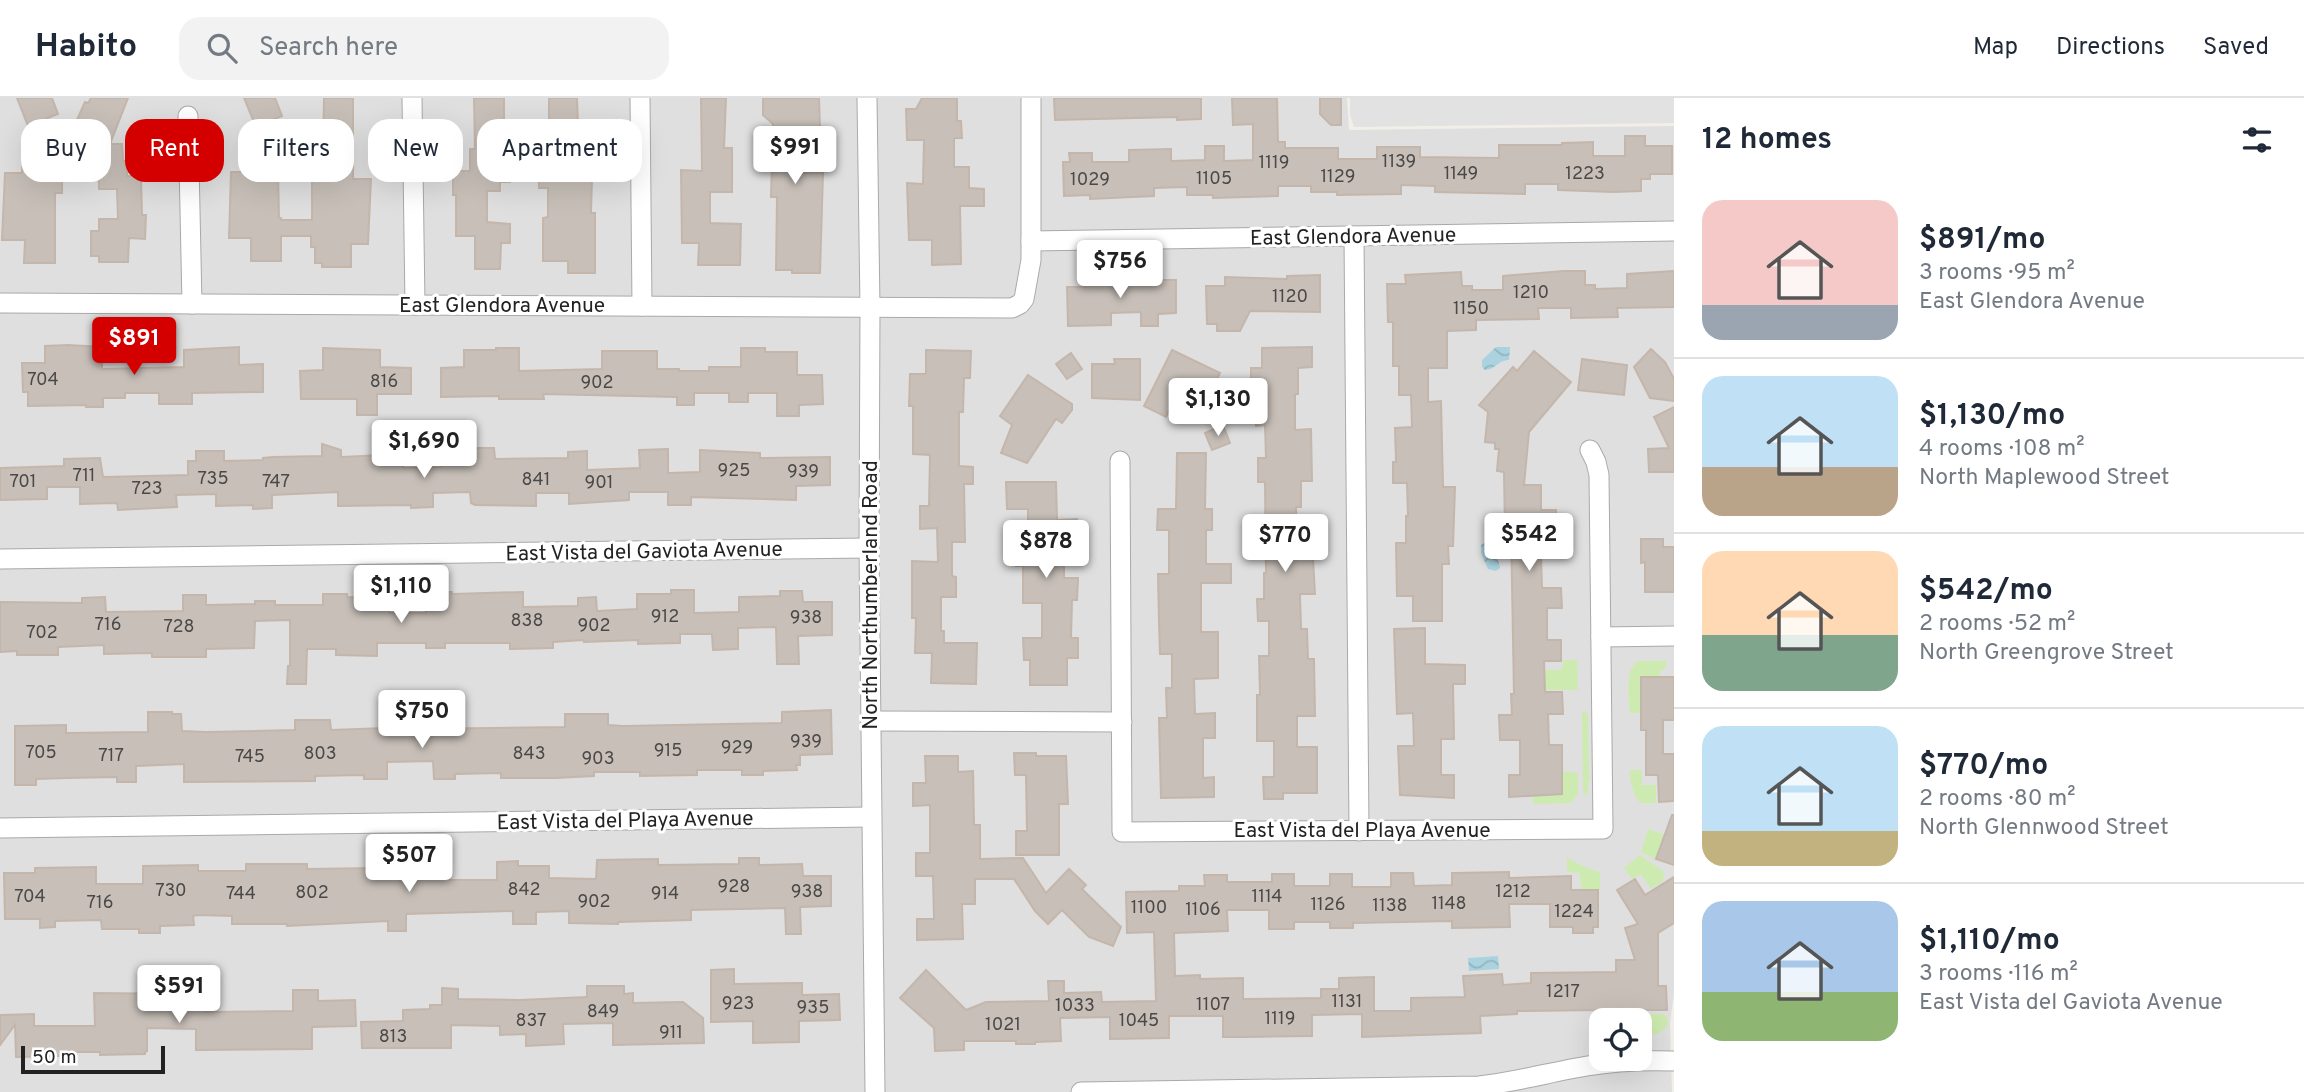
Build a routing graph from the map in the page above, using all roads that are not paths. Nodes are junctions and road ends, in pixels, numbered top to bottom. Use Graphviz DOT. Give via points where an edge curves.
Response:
graph roads {
  1 [pos="412,98"];
  2 [pos="640,98"];
  3 [pos="867,98"];
  4 [pos="1031,98"];
  5 [pos="188,116"];
  6 [pos="1674,231"];
  7 [pos="1354,236"];
  8 [pos="1031,241"];
  9 [pos="0,303"];
  10 [pos="192,304"];
  11 [pos="415,305"];
  12 [pos="642,306"];
  13 [pos="870,309"];
  14 [pos="1590,450"];
  15 [pos="1121,461"];
  16 [pos="869,548"];
  17 [pos="0,559"];
  18 [pos="1674,636"];
  19 [pos="1601,637"];
  20 [pos="871,721"];
  21 [pos="1122,722"];
  22 [pos="871,817"];
  23 [pos="0,828"];
  24 [pos="1359,831"];
  25 [pos="1674,1060"];
  26 [pos="875,1092"];
  27 [pos="1081,1092"];
  1 -- 11 [label="street"];
  2 -- 12 [label="street"];
  3 -- 13 [label="street, North Northumberland Road"];
  4 -- 8 [label="street"];
  5 -- 10 [label="street"];
  6 -- 7 [label="street, East Glendora Avenue"];
  7 -- 8 [label="street, East Glendora Avenue"];
  7 -- 24 [label="street"];
  8 -- 13 [label="street, East Glendora Avenue" via="1024,299 1017,307"];
  9 -- 10 [label="street, East Glendora Avenue"];
  10 -- 11 [label="street, East Glendora Avenue"];
  11 -- 12 [label="street, East Glendora Avenue"];
  12 -- 13 [label="street, East Glendora Avenue"];
  13 -- 16 [label="street, North Northumberland Road"];
  14 -- 19 [label="street" via="1599,475"];
  15 -- 21 [label="street"];
  16 -- 17 [label="street, East Vista del Gaviota Avenue"];
  16 -- 20 [label="street, North Northumberland Road"];
  18 -- 19 [label="street"];
  19 -- 24 [label="street, East Vista del Playa Avenue" via="1603,829"];
  20 -- 21 [label="street"];
  20 -- 22 [label="street, North Northumberland Road"];
  21 -- 24 [label="street, East Vista del Playa Avenue" via="1122,832"];
  22 -- 23 [label="street, East Vista del Playa Avenue"];
  22 -- 26 [label="street, North Northumberland Road"];
  25 -- 27 [label="street" via="1590,1066 1479,1086"];
}
